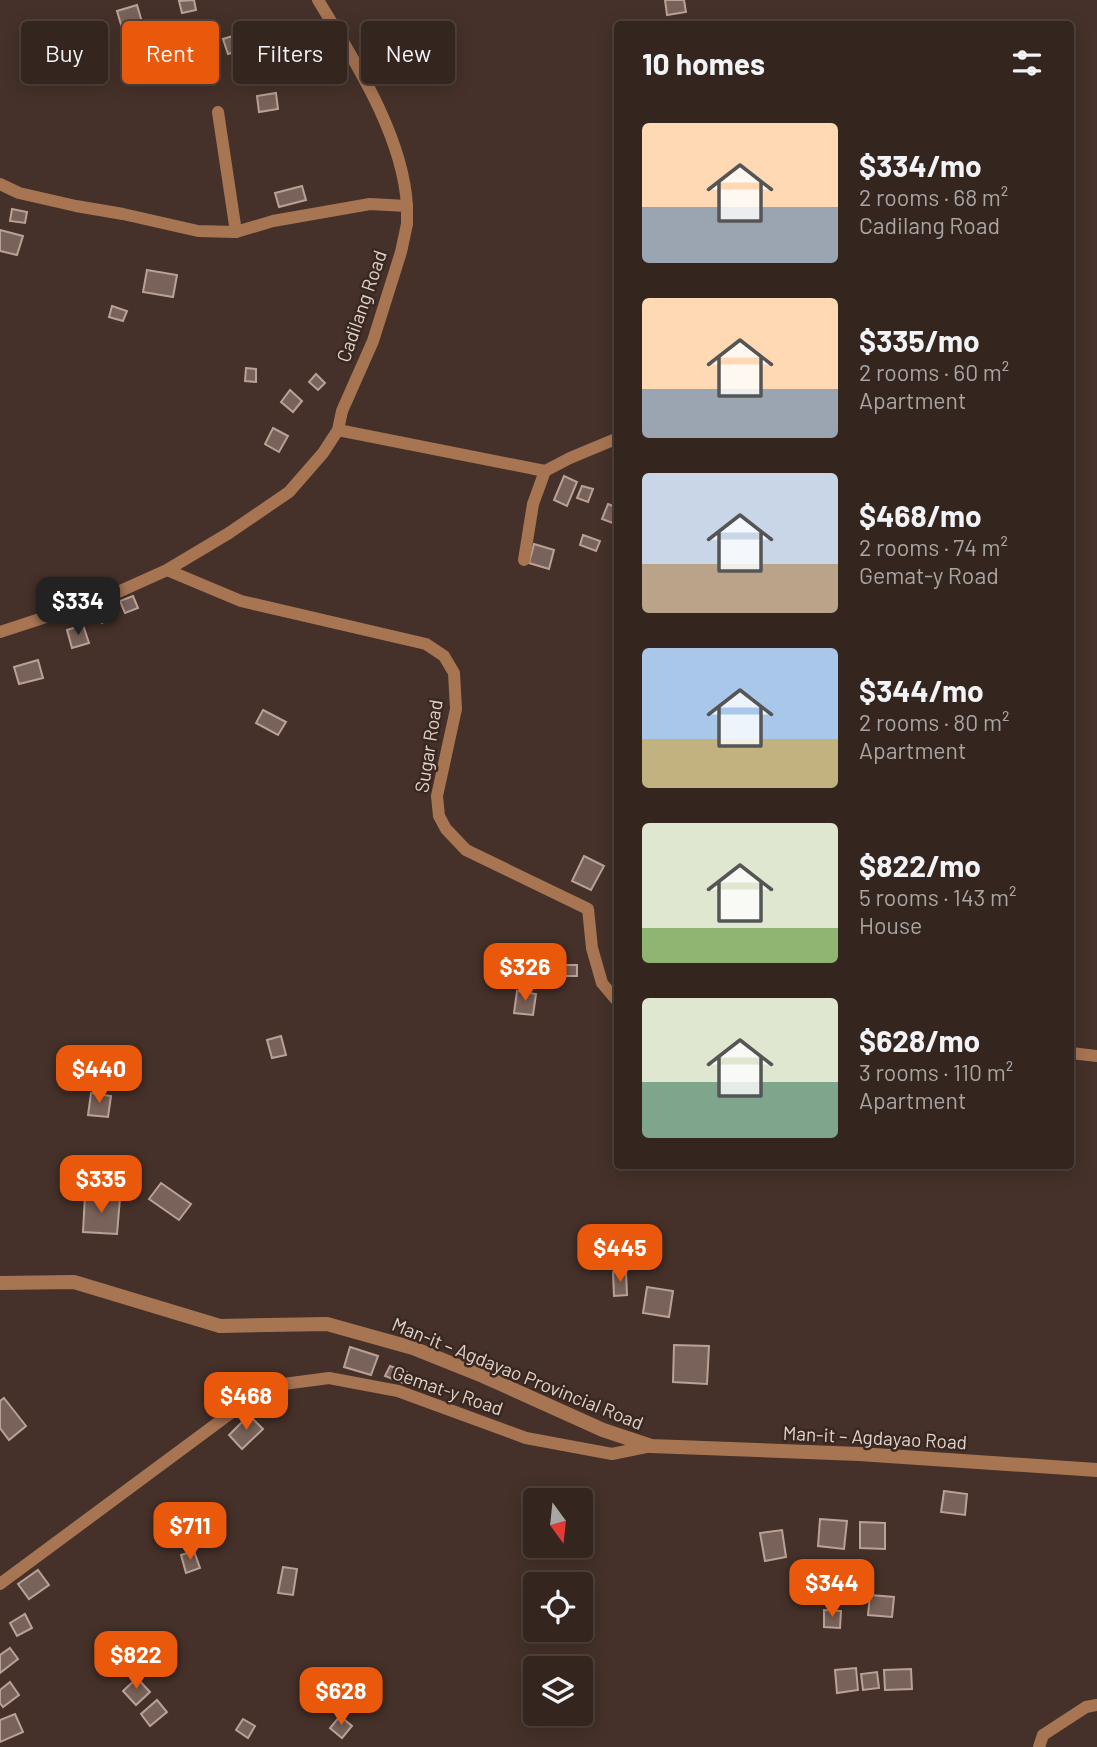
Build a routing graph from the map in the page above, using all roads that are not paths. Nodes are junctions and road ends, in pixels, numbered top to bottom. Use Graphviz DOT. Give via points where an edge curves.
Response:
graph roads {
  1 [pos="318,0"];
  2 [pos="218,112"];
  3 [pos="0,184"];
  4 [pos="407,206"];
  5 [pos="236,232"];
  6 [pos="338,430"];
  7 [pos="614,441"];
  8 [pos="545,471"];
  9 [pos="524,560"];
  10 [pos="167,570"];
  11 [pos="0,632"];
  12 [pos="614,997"];
  13 [pos="1074,1053"];
  14 [pos="1097,1055"];
  15 [pos="0,1283"];
  16 [pos="651,1446"];
  17 [pos="1097,1470"];
  18 [pos="0,1584"];
  19 [pos="1097,1705"];
  20 [pos="1039,1747"];
  1 -- 4 [label="street, Cadilang Road" via="376,105 395,149"];
  2 -- 5 [label="street"];
  3 -- 5 [label="street" via="19,193 198,231"];
  4 -- 5 [label="street" via="370,204"];
  4 -- 6 [label="street, Cadilang Road" via="401,252"];
  6 -- 8 [label="street"];
  6 -- 10 [label="street, Cadilang Road" via="289,492"];
  7 -- 8 [label="street"];
  8 -- 9 [label="street" via="533,504"];
  10 -- 11 [label="street, Cadilang Road" via="107,597"];
  10 -- 12 [label="street, Sugar Road" via="241,601 426,644 444,656 454,673 456,709 437,796 439,816 466,850 588,909 602,983"];
  13 -- 14 [label="street"];
  15 -- 16 [label="street, Man-it – Agdayao Provincial Road" via="74,1282 220,1326 327,1324 413,1348"];
  16 -- 17 [label="street, Man-it – Agdayao Road"];
  16 -- 18 [label="street, Gemat-y Road" via="612,1454 526,1438 398,1391 329,1378 276,1385 239,1407"];
  19 -- 20 [label="street" via="1086,1707 1043,1735"];
}
